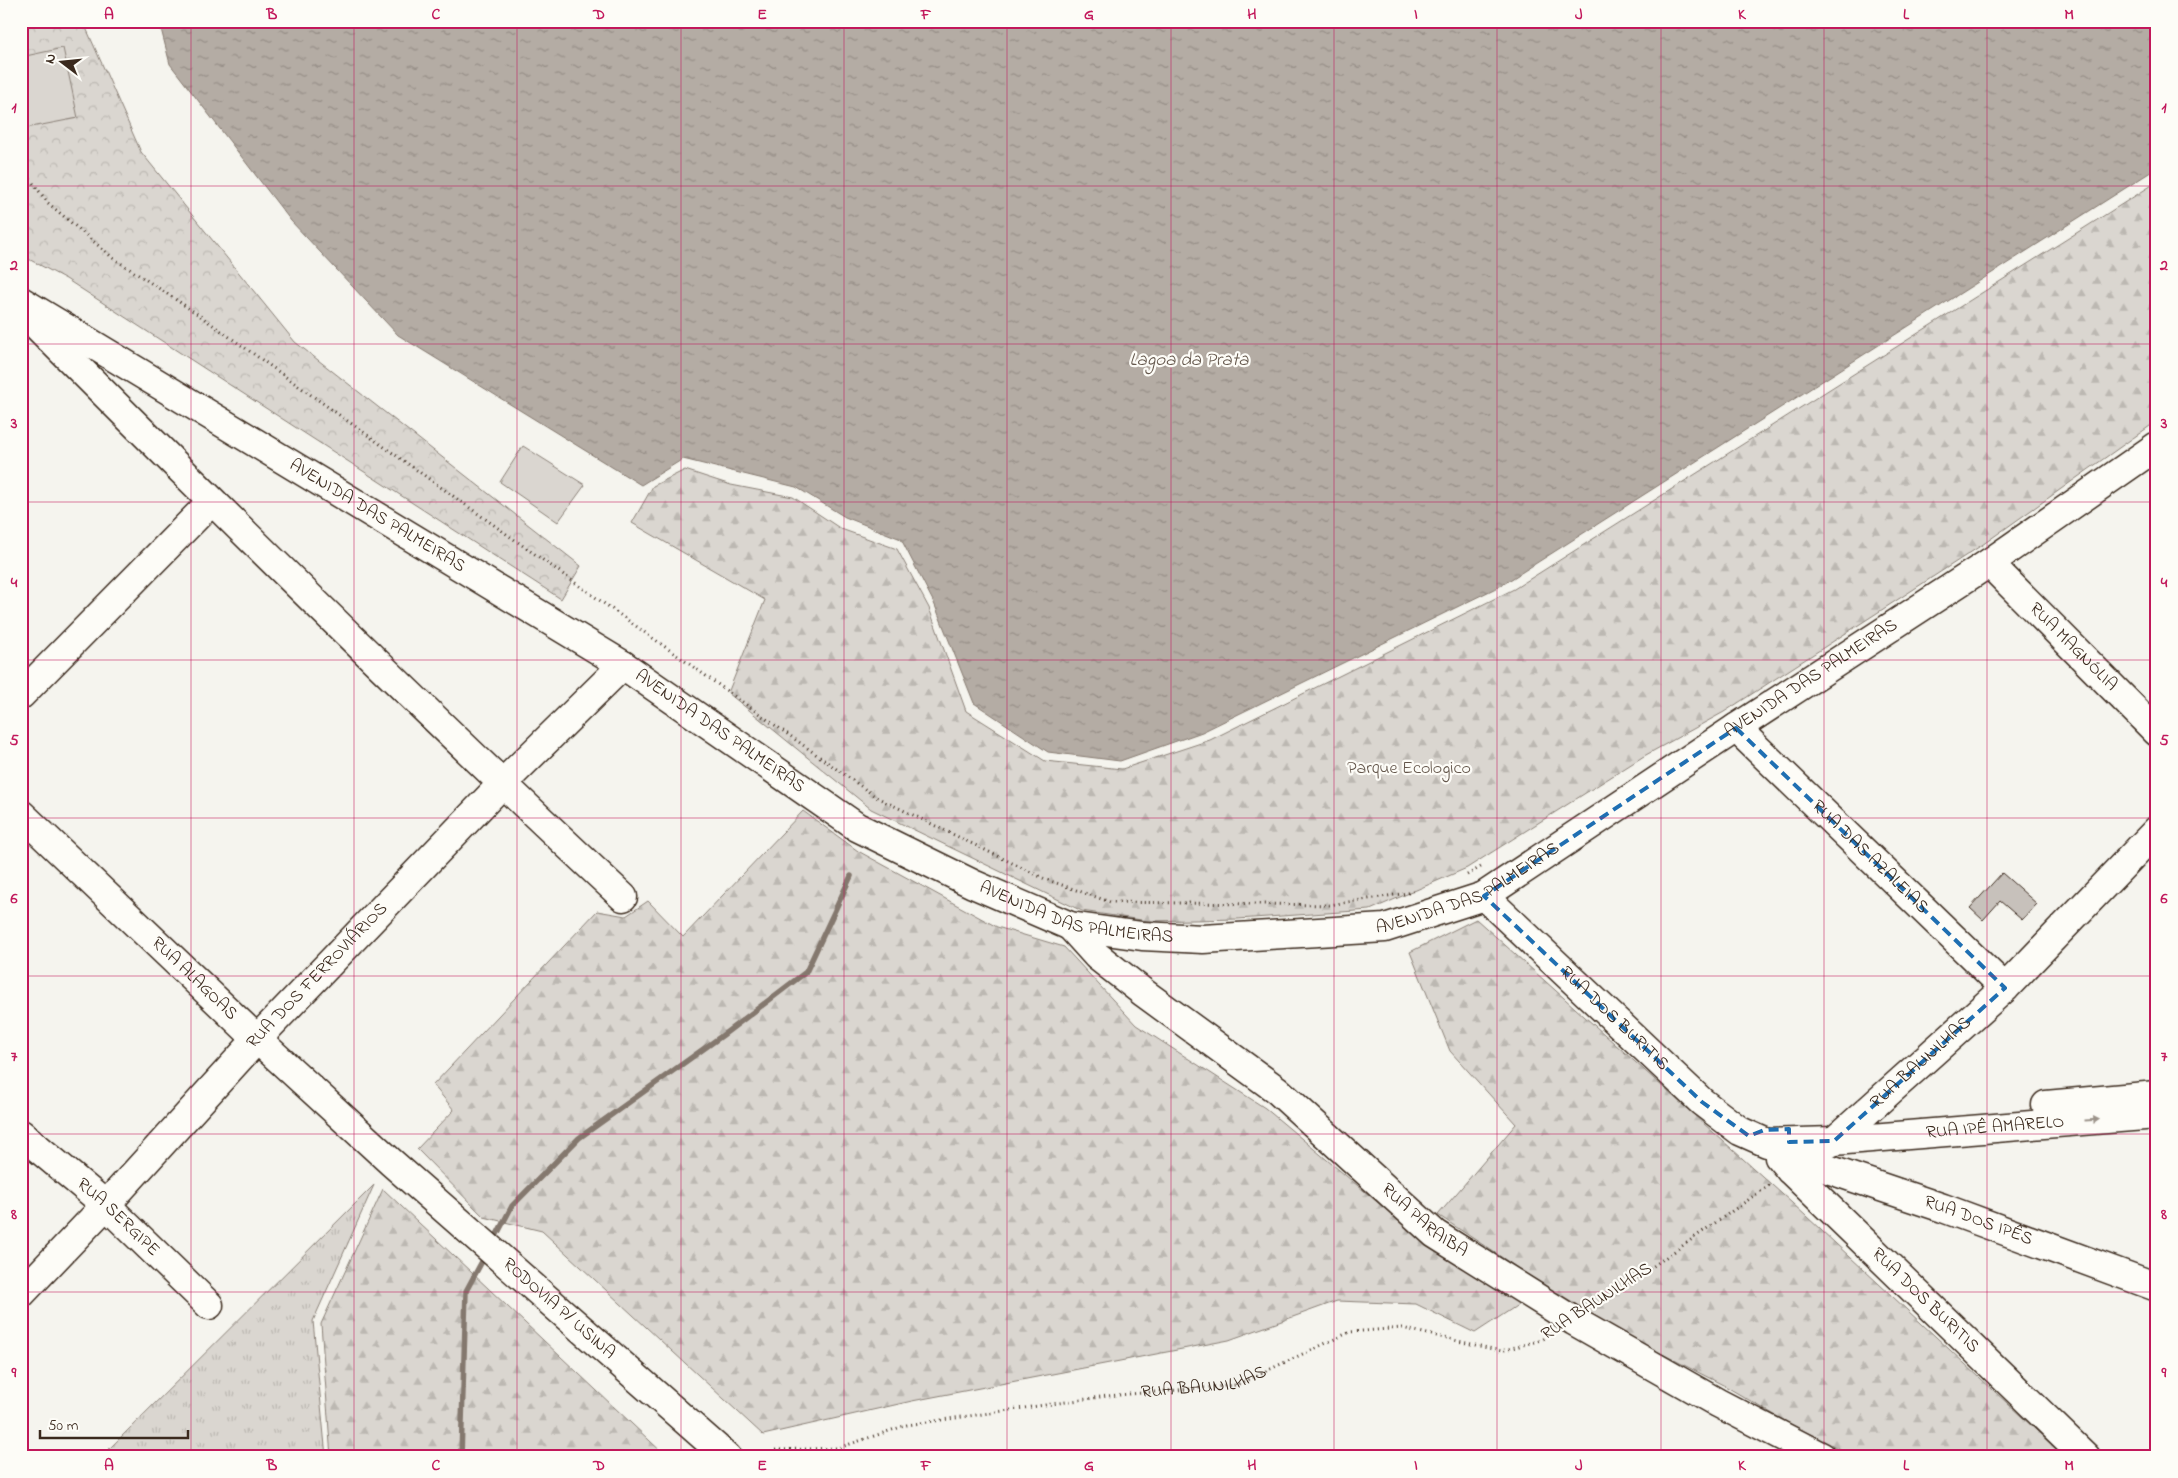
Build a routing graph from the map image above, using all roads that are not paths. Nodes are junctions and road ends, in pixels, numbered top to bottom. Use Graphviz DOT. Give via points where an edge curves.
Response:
graph roads {
  1 [pos="21,301"];
  2 [pos="21,310"];
  3 [pos="2157,446"];
  4 [pos="211,502"];
  5 [pos="1989,563"];
  6 [pos="623,665"];
  7 [pos="21,695"];
  8 [pos="1736,728"];
  9 [pos="2157,732"];
  10 [pos="502,784"];
  11 [pos="21,814"];
  12 [pos="2157,830"];
  13 [pos="1484,896"];
  14 [pos="623,897"];
  15 [pos="1070,926"];
  16 [pos="2005,988"];
  17 [pos="257,1038"];
  18 [pos="2157,1095"];
  19 [pos="2157,1115"];
  20 [pos="1843,1132"];
  21 [pos="21,1134"];
  22 [pos="1778,1144"];
  23 [pos="391,1162"];
  24 [pos="106,1206"];
  25 [pos="2157,1287"];
  26 [pos="21,1294"];
  27 [pos="209,1306"];
  28 [pos="727,1457"];
  29 [pos="1822,1457"];
  30 [pos="2086,1457"];
  1 -- 6 [label="street, AVENIDA DAS PALMEIRAS"];
  2 -- 4 [label="street"];
  3 -- 5 [label="street, AVENIDA DAS PALMEIRAS"];
  4 -- 7 [label="street"];
  4 -- 10 [label="street"];
  5 -- 8 [label="street, AVENIDA DAS PALMEIRAS"];
  5 -- 9 [label="street, RUA MAGNÓLIA"];
  6 -- 10 [label="street, RUA DOS FERROVIÁRIOS"];
  6 -- 15 [label="street, AVENIDA DAS PALMEIRAS" via="857,827 973,884"];
  8 -- 13 [label="street, AVENIDA DAS PALMEIRAS"];
  8 -- 16 [label="street, RUA DAS AZALEIAS"];
  10 -- 14 [label="street"];
  10 -- 17 [label="street, RUA DOS FERROVIÁRIOS"];
  11 -- 17 [label="street, RUA ALAGOAS"];
  12 -- 16 [label="street, RUA BAUNILHAS"];
  13 -- 15 [label="street, AVENIDA DAS PALMEIRAS" via="1385,928 1203,939 1142,936"];
  13 -- 22 [label="street, RUA DOS BURITIS" via="1702,1102"];
  15 -- 29 [label="street, RUA PARAIBA" via="1097,956 1136,987 1277,1090 1435,1234 1574,1321 1718,1403"];
  16 -- 20 [label="street, RUA BAUNILHAS"];
  17 -- 23 [label="street, RUA ALAGOAS"];
  17 -- 24 [label="street, RUA DOS FERROVIÁRIOS"];
  18 -- 20 [label="street, RUA IPÊ AMARELO"];
  20 -- 19 [label="street, RUA IPÊ AMARELO, one-way"];
  20 -- 22 [label="street, RUA BAUNILHAS"];
  21 -- 24 [label="street, RUA SERGIPE"];
  22 -- 25 [label="street, RUA DOS IPÊS"];
  22 -- 30 [label="street, RUA DOS BURITIS"];
  23 -- 28 [label="street, RODOVIA P/ USINA"];
  24 -- 26 [label="street, RUA DOS FERROVIÁRIOS"];
  24 -- 27 [label="street, RUA SERGIPE"];
}
